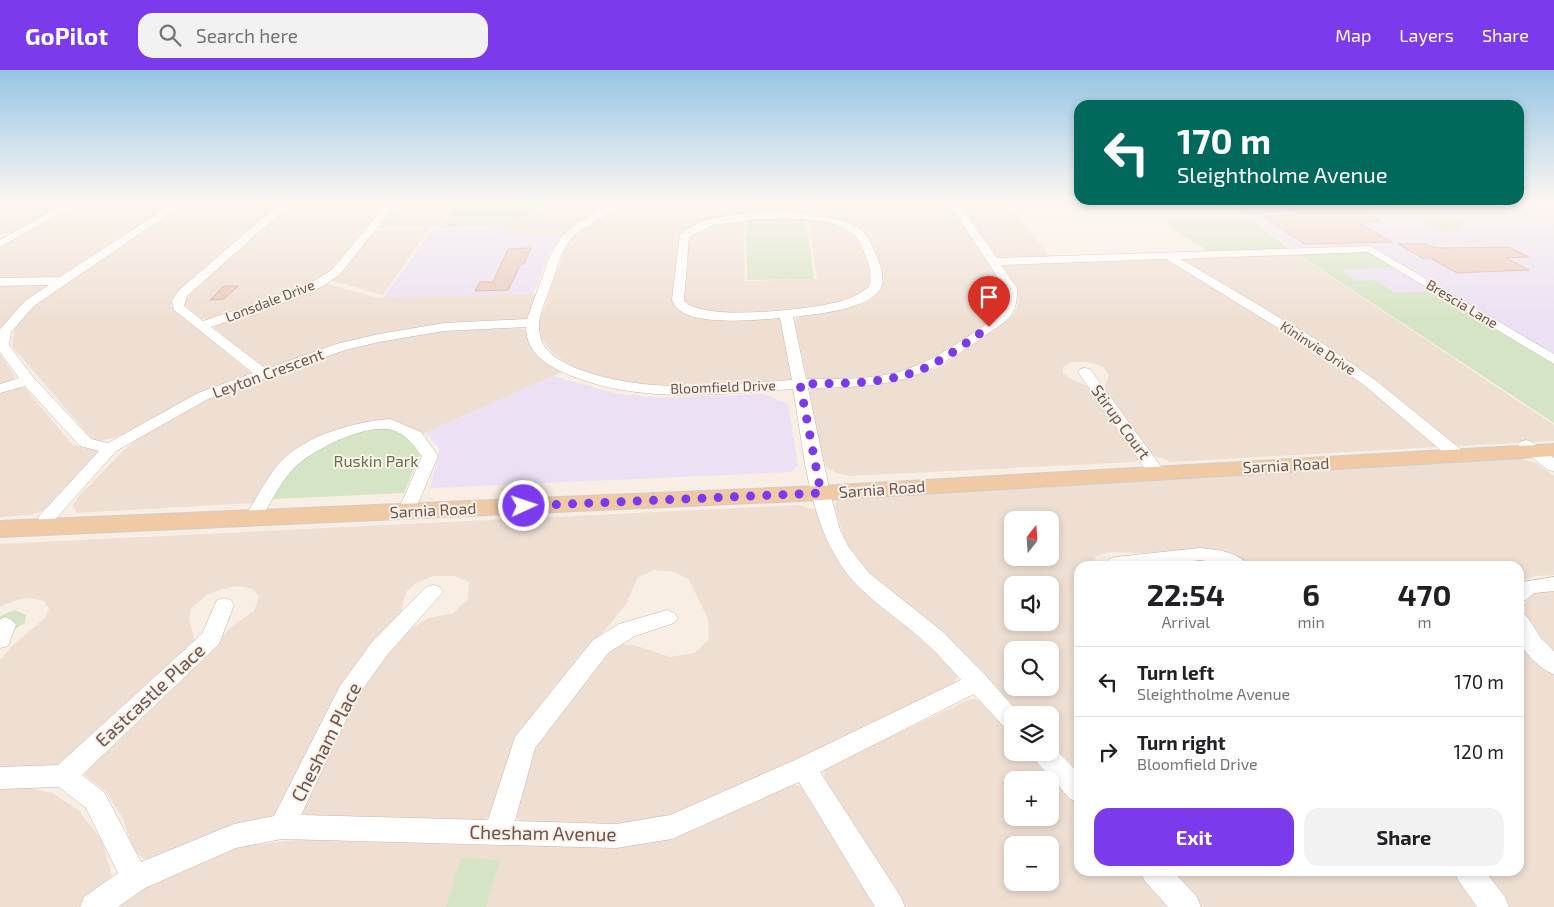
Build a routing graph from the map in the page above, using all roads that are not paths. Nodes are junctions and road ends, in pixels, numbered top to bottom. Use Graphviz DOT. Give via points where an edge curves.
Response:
graph roads {
  1 [pos="120,243"];
  2 [pos="240,243"];
  3 [pos="360,243"];
  4 [pos="563,243"];
  5 [pos="683,243"];
  6 [pos="863,243"];
  7 [pos="980,243"];
  8 [pos="1168,256"];
  9 [pos="992,262"];
  10 [pos="63,281"];
  11 [pos="0,282"];
  12 [pos="786,314"];
  13 [pos="532,323"];
  14 [pos="203,325"];
  15 [pos="1554,360"];
  16 [pos="1085,372"];
  17 [pos="263,374"];
  18 [pos="28,380"];
  19 [pos="800,384"];
  20 [pos="0,389"];
  21 [pos="1542,447"];
  22 [pos="110,448"];
  23 [pos="1453,452"];
  24 [pos="1554,466"];
  25 [pos="1154,469"];
  26 [pos="820,487"];
  27 [pos="409,505"];
  28 [pos="256,513"];
  29 [pos="47,518"];
  30 [pos="0,520"];
  31 [pos="0,529"];
  32 [pos="1141,561"];
  33 [pos="1229,561"];
  34 [pos="1554,584"];
  35 [pos="433,592"];
  36 [pos="1524,592"];
  37 [pos="224,605"];
  38 [pos="667,618"];
  39 [pos="1524,629"];
  40 [pos="1554,665"];
  41 [pos="978,682"];
  42 [pos="1004,711"];
  43 [pos="1051,761"];
  44 [pos="804,768"];
  45 [pos="64,776"];
  46 [pos="0,778"];
  47 [pos="1074,786"];
  48 [pos="282,826"];
  49 [pos="498,832"];
  50 [pos="1159,876"];
  51 [pos="1472,876"];
  52 [pos="135,878"];
  53 [pos="94,907"];
  54 [pos="891,907"];
  55 [pos="1187,907"];
  56 [pos="1495,907"];
  1 -- 10 [label="street"];
  2 -- 14 [label="street" via="182,294 178,302 178,307"];
  3 -- 14 [label="street, Lonsdale Drive" via="336,272 319,283 292,296"];
  4 -- 13 [label="street"];
  5 -- 12 [label="street" via="678,300 681,307 692,312 724,316"];
  6 -- 12 [label="street" via="874,265 877,278 874,289 861,299 831,309"];
  7 -- 9 [label="street, Bloomfield Drive"];
  8 -- 9 [label="street"];
  8 -- 15 [label="street, Brescia Lane" via="1370,249"];
  8 -- 23 [label="street, Kininvie Drive" via="1322,349 1369,382"];
  9 -- 19 [label="street, Bloomfield Drive" via="1011,288 1012,304 1004,317 945,358 920,370 884,380"];
  10 -- 11 [label="street"];
  10 -- 18 [label="street" via="30,304 5,331 2,345"];
  12 -- 19 [label="street"];
  13 -- 17 [label="street, Leyton Crescent" via="444,327 379,338 341,347"];
  13 -- 19 [label="street, Bloomfield Drive" via="538,349 553,362 604,382 673,390"];
  14 -- 17 [label="street"];
  16 -- 25 [label="street, Stirup Court"];
  17 -- 22 [label="street, Leyton Crescent" via="203,396"];
  18 -- 20 [label="street"];
  18 -- 22 [label="street" via="86,443"];
  19 -- 26 [label="street"];
  21 -- 23 [label="main road, Sarnia Road"];
  21 -- 24 [label="street"];
  22 -- 29 [label="street, Leyton Crescent"];
  23 -- 25 [label="main road, Sarnia Road"];
  25 -- 26 [label="main road, Sarnia Road"];
  26 -- 27 [label="main road, Sarnia Road"];
  26 -- 41 [label="street" via="831,530 862,578 935,638"];
  27 -- 28 [label="main road, Sarnia Road"];
  27 -- 28 [label="street" via="430,456 414,435 390,424 346,432 305,450 286,466"];
  28 -- 29 [label="main road, Sarnia Road"];
  28 -- 31 [label="main road, Sarnia Road"];
  29 -- 30 [label="main road, Sarnia Road"];
  32 -- 33 [label="street" via="1200,554"];
  34 -- 36 [label="street"];
  35 -- 48 [label="street, Chesham Place" via="380,648 348,692"];
  37 -- 45 [label="street, Eastcastle Place" via="211,638"];
  38 -- 49 [label="street" via="627,630 601,646 524,744"];
  39 -- 40 [label="street" via="1533,644"];
  41 -- 42 [label="street"];
  41 -- 44 [label="street, Chesham Avenue"];
  43 -- 47 [label="street"];
  44 -- 49 [label="street, Chesham Avenue" via="672,827 616,836"];
  44 -- 54 [label="street"];
  45 -- 46 [label="street"];
  45 -- 52 [label="street" via="95,800"];
  48 -- 49 [label="street, Chesham Avenue"];
  48 -- 52 [label="street, Chesham Avenue" via="234,836"];
  50 -- 55 [label="street"];
  51 -- 56 [label="street"];
  52 -- 53 [label="street, Chesham Avenue"];
}
